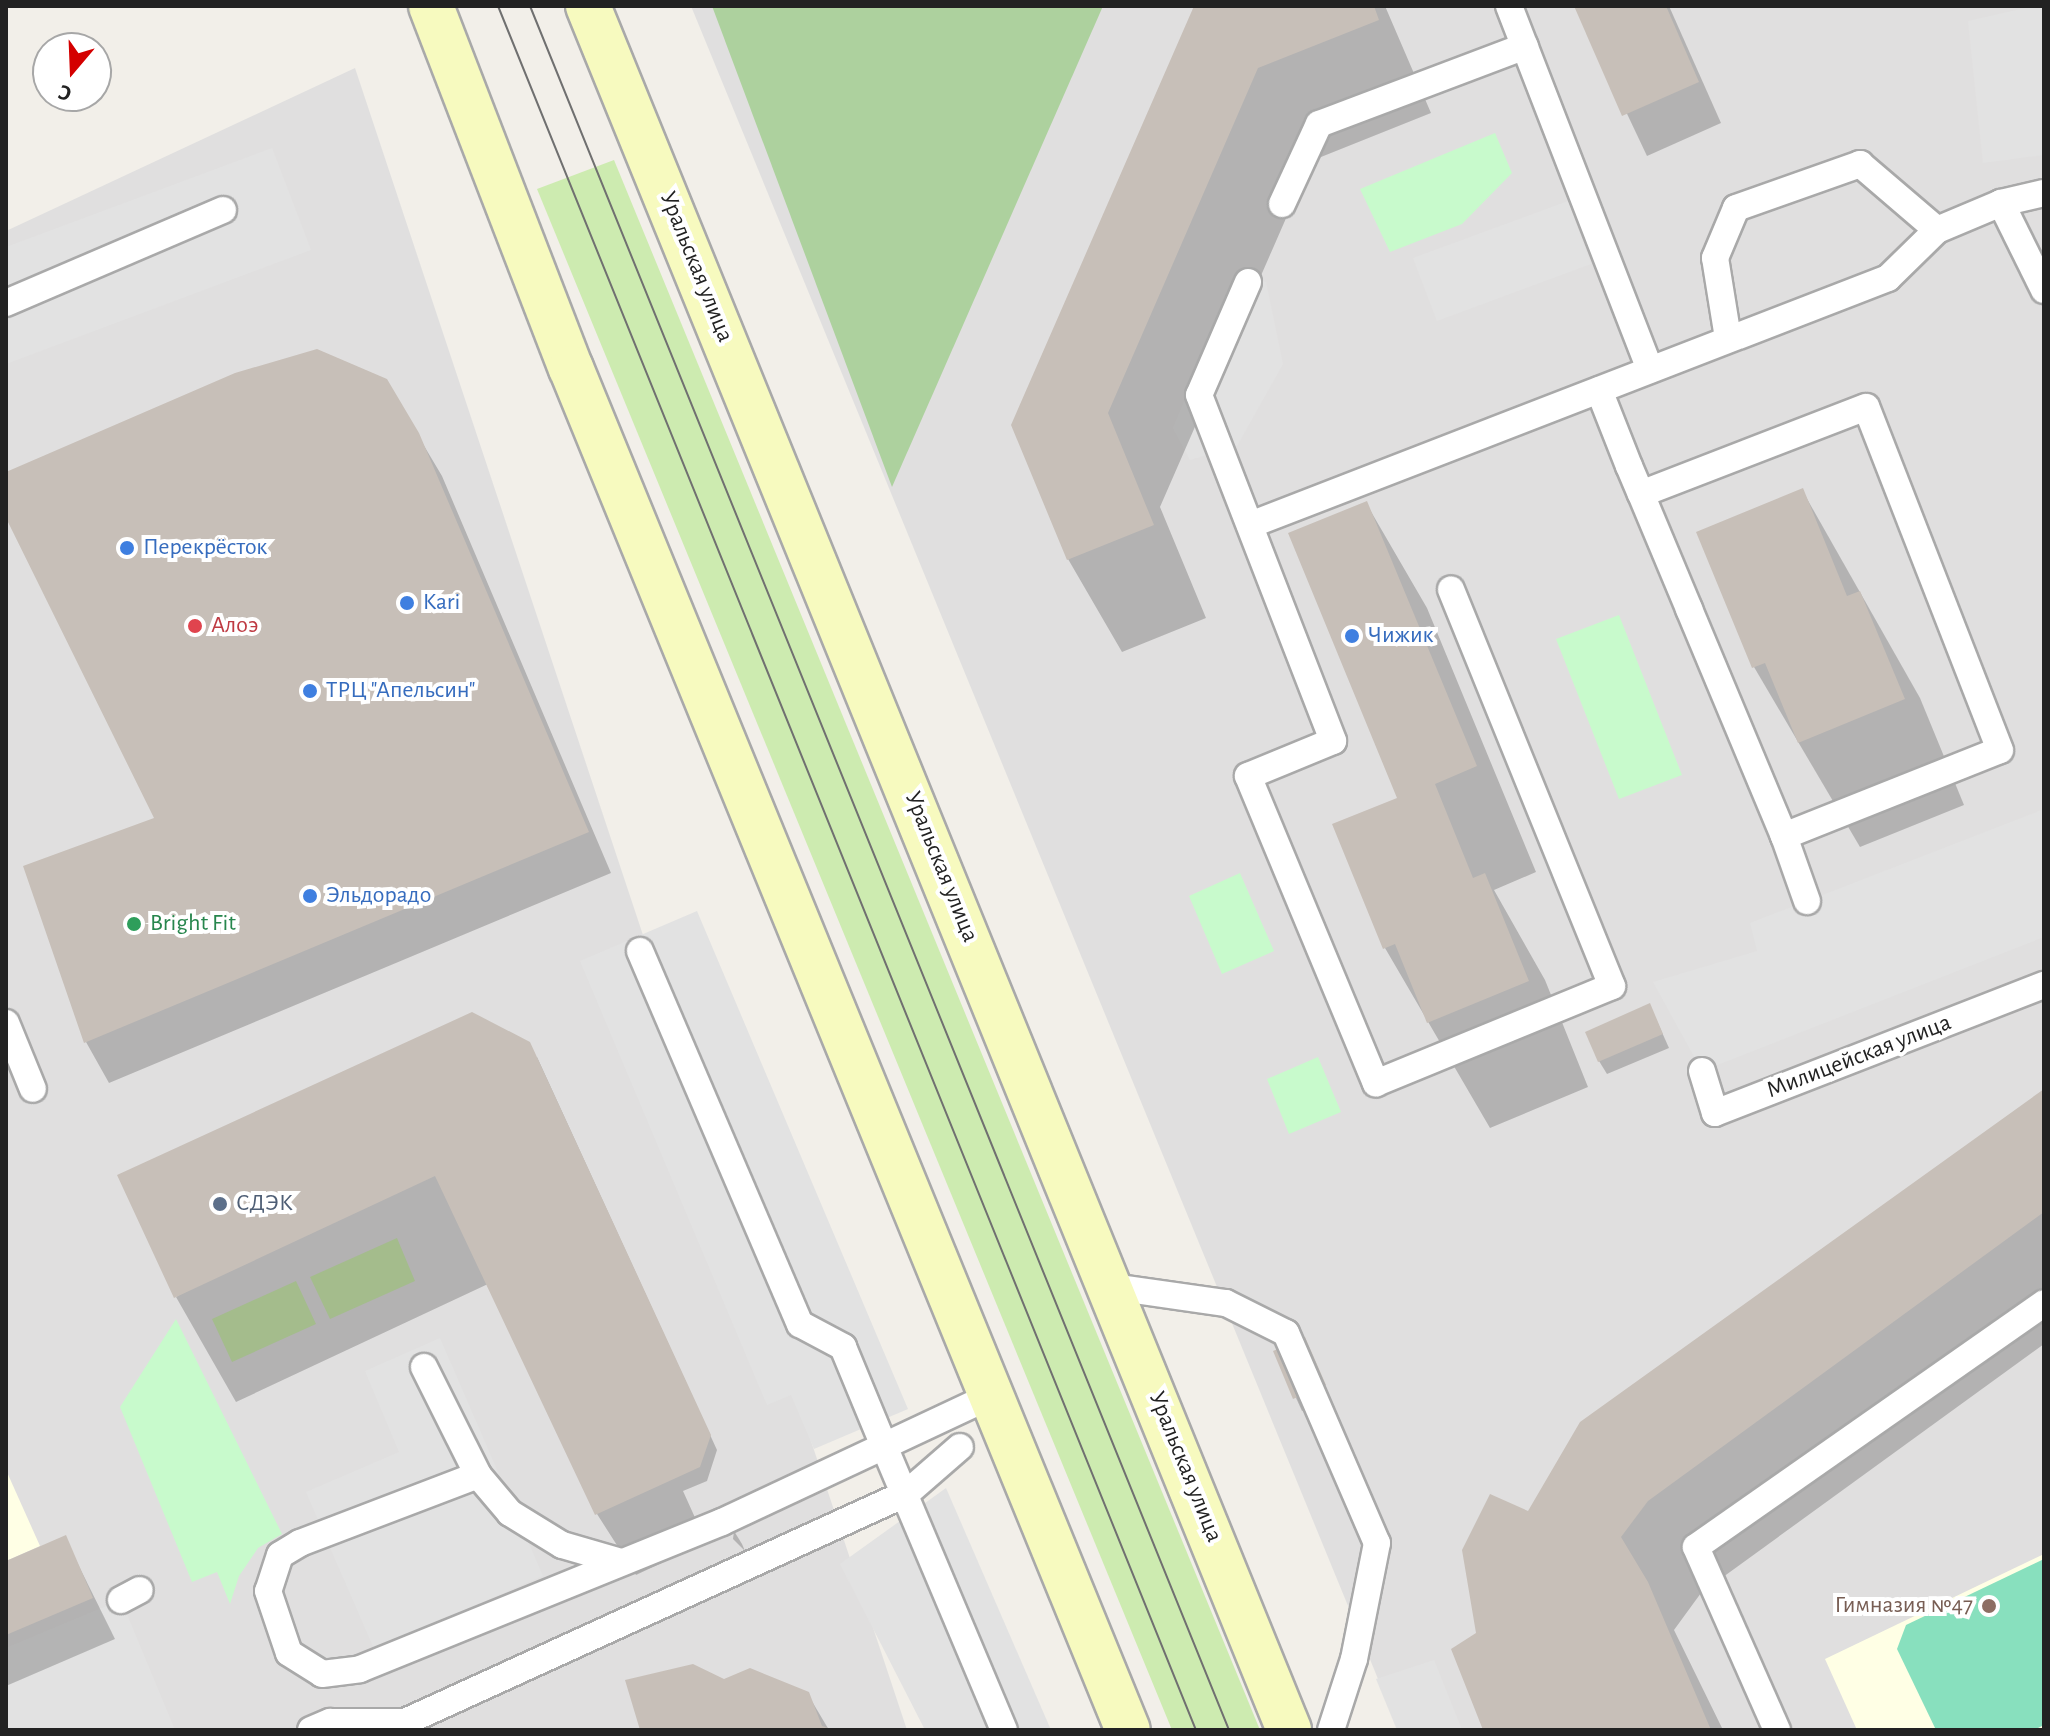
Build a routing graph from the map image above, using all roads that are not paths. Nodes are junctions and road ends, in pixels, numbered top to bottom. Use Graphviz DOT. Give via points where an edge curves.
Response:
graph roads {
  1 [pos="431,6"];
  2 [pos="588,6"];
  3 [pos="1509,6"];
  4 [pos="1525,46"];
  5 [pos="2044,193"];
  6 [pos="2001,203"];
  7 [pos="1282,204"];
  8 [pos="223,210"];
  9 [pos="1937,230"];
  10 [pos="1248,282"];
  11 [pos="2044,290"];
  12 [pos="6,303"];
  13 [pos="1728,338"];
  14 [pos="1650,370"];
  15 [pos="1599,390"];
  16 [pos="1641,494"];
  17 [pos="1250,525"];
  18 [pos="1451,589"];
  19 [pos="1784,836"];
  20 [pos="1807,901"];
  21 [pos="640,951"];
  22 [pos="2044,985"];
  23 [pos="6,1023"];
  24 [pos="1702,1071"];
  25 [pos="33,1089"];
  26 [pos="1113,1287"];
  27 [pos="2044,1303"];
  28 [pos="424,1367"];
  29 [pos="993,1395"];
  30 [pos="884,1446"];
  31 [pos="960,1447"];
  32 [pos="478,1475"];
  33 [pos="907,1493"];
  34 [pos="621,1562"];
  35 [pos="377,1726"];
  36 [pos="311,1730"];
  37 [pos="1004,1730"];
  38 [pos="1128,1730"];
  39 [pos="1289,1730"];
  40 [pos="1331,1730"];
  41 [pos="1777,1730"];
  1 -- 29 [label="main road" via="571,368"];
  2 -- 26 [label="main road, Уральская улица"];
  3 -- 4 [label="lane"];
  4 -- 7 [label="lane" via="1319,124"];
  4 -- 14 [label="lane"];
  5 -- 6 [label="lane"];
  6 -- 9 [label="lane"];
  6 -- 11 [label="lane"];
  8 -- 12 [label="lane"];
  9 -- 13 [label="lane" via="1888,278"];
  9 -- 13 [label="lane" via="1860,164 1736,208 1715,258"];
  10 -- 17 [label="lane" via="1199,395"];
  13 -- 14 [label="lane"];
  14 -- 15 [label="lane"];
  15 -- 16 [label="lane"];
  15 -- 17 [label="lane"];
  16 -- 19 [label="lane"];
  16 -- 19 [label="lane" via="1866,407 2000,750"];
  17 -- 18 [label="lane" via="1333,741 1248,776 1376,1083 1612,986"];
  19 -- 20 [label="lane"];
  21 -- 30 [label="lane" via="800,1324 843,1347"];
  22 -- 24 [label="lane, Милицейская улица" via="1715,1113"];
  23 -- 25 [label="lane"];
  26 -- 39 [label="main road, Уральская улица"];
  26 -- 40 [label="lane" via="1226,1303 1286,1333 1377,1543 1354,1659"];
  27 -- 41 [label="lane" via="1696,1547"];
  28 -- 32 [label="lane"];
  29 -- 30 [label="lane"];
  29 -- 38 [label="main road"];
  30 -- 33 [label="lane"];
  30 -- 34 [label="lane"];
  31 -- 33 [label="lane"];
  32 -- 34 [label="lane" via="510,1513 562,1545"];
  32 -- 34 [label="lane" via="280,1555 268,1591 289,1653 322,1674 360,1669"];
  33 -- 35 [label="lane" via="405,1722"];
  33 -- 37 [label="lane"];
  35 -- 36 [label="lane" via="330,1722"];
}
